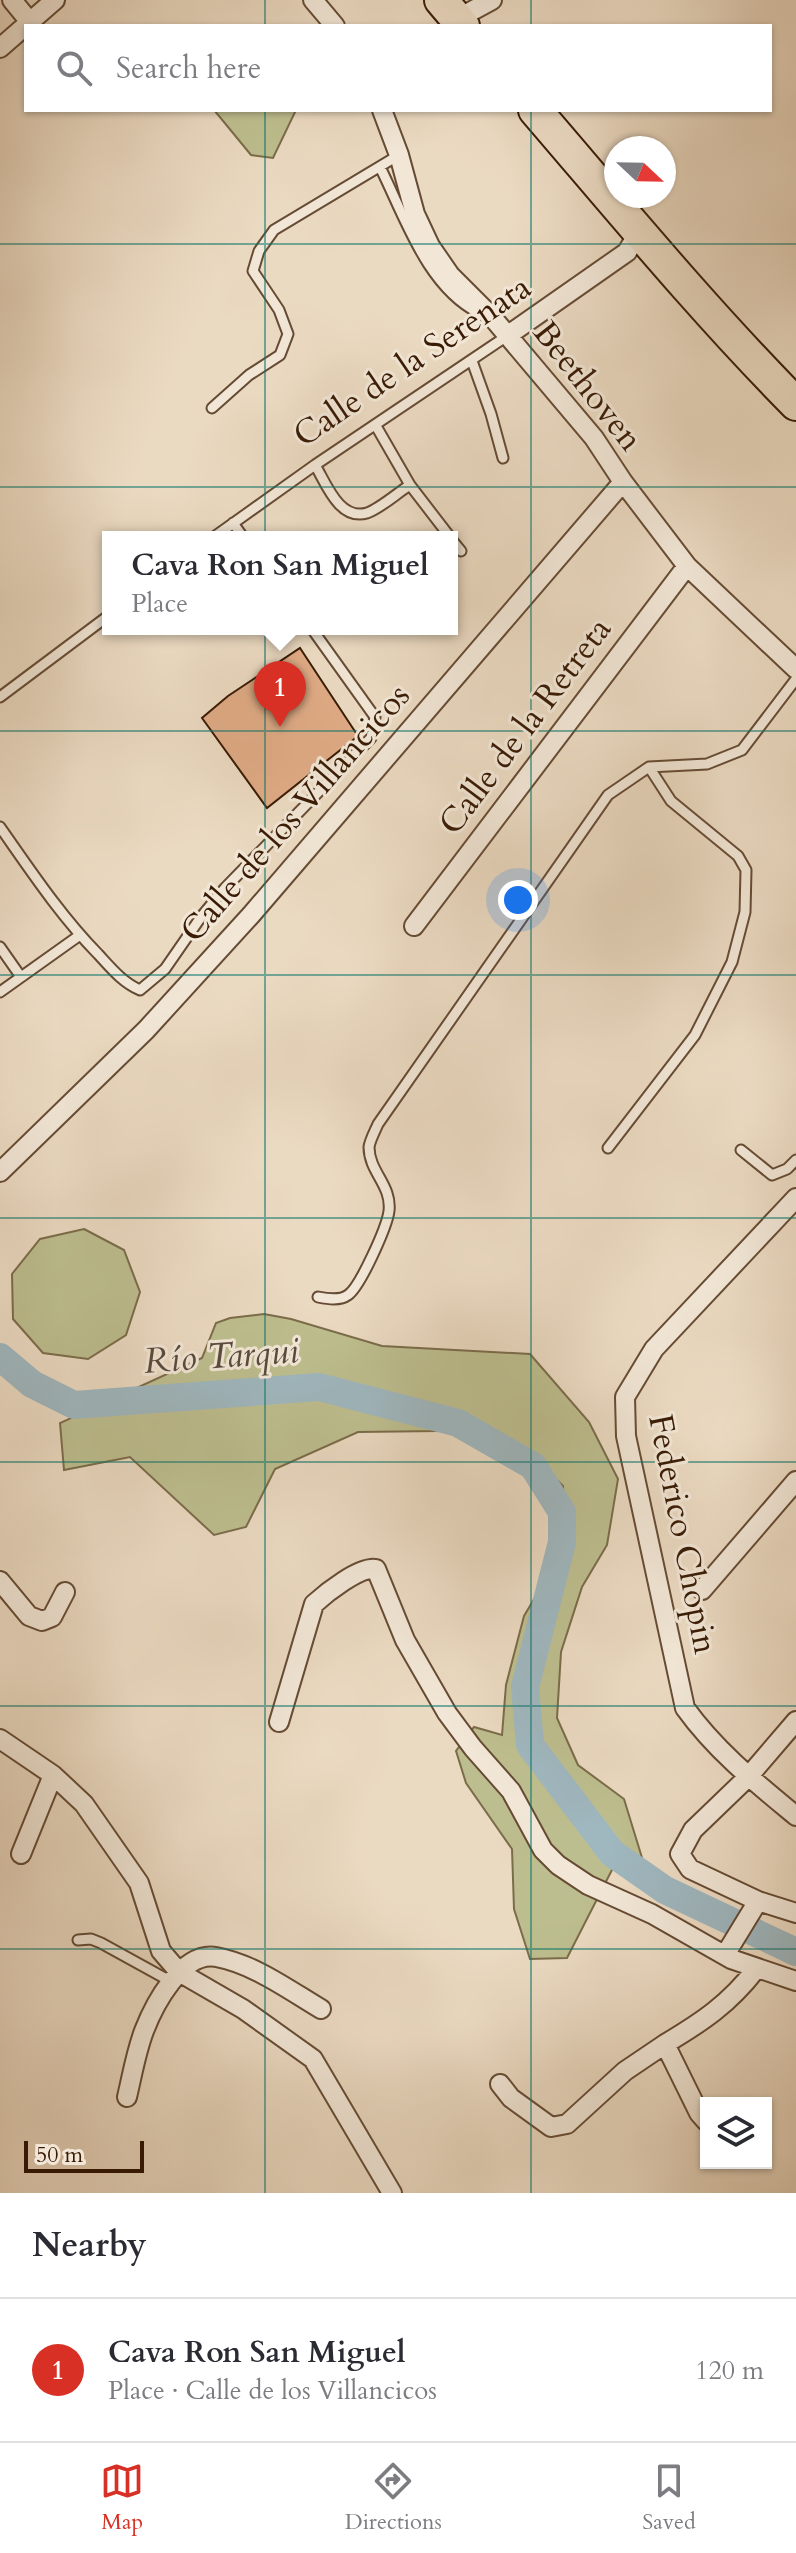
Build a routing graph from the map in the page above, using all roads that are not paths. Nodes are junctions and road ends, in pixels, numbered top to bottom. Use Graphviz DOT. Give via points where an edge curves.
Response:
graph roads {
  1 [pos="12,0"];
  2 [pos="55,0"];
  3 [pos="313,0"];
  4 [pos="492,0"];
  5 [pos="453,15"];
  6 [pos="30,22"];
  7 [pos="28,24"];
  8 [pos="333,24"];
  9 [pos="24,27"];
  10 [pos="0,48"];
  11 [pos="383,112"];
  12 [pos="537,112"];
  13 [pos="399,155"];
  14 [pos="380,167"];
  15 [pos="639,232"];
  16 [pos="492,317"];
  17 [pos="507,336"];
  18 [pos="472,361"];
  19 [pos="796,404"];
  20 [pos="212,408"];
  21 [pos="376,426"];
  22 [pos="503,458"];
  23 [pos="315,465"];
  24 [pos="623,482"];
  25 [pos="410,485"];
  26 [pos="233,523"];
  27 [pos="222,531"];
  28 [pos="239,531"];
  29 [pos="446,531"];
  30 [pos="458,547"];
  31 [pos="461,551"];
  32 [pos="687,566"];
  33 [pos="102,620"];
  34 [pos="316,635"];
  35 [pos="796,669"];
  36 [pos="796,679"];
  37 [pos="0,697"];
  38 [pos="649,767"];
  39 [pos="0,827"];
  40 [pos="414,926"];
  41 [pos="80,935"];
  42 [pos="0,947"];
  43 [pos="21,977"];
  44 [pos="0,992"];
  45 [pos="608,1148"];
  46 [pos="741,1150"];
  47 [pos="796,1160"];
  48 [pos="0,1172"];
  49 [pos="796,1198"];
  50 [pos="318,1297"];
  51 [pos="796,1481"];
  52 [pos="0,1581"];
  53 [pos="702,1590"];
  54 [pos="65,1592"];
  55 [pos="796,1721"];
  56 [pos="279,1722"];
  57 [pos="0,1739"];
  58 [pos="53,1775"];
  59 [pos="748,1777"];
  60 [pos="796,1816"];
  61 [pos="21,1854"];
  62 [pos="755,1904"];
  63 [pos="796,1913"];
  64 [pos="78,1940"];
  65 [pos="728,1949"];
  66 [pos="756,1969"];
  67 [pos="175,1976"];
  68 [pos="796,1981"];
  69 [pos="321,2009"];
  70 [pos="665,2044"];
  71 [pos="500,2084"];
  72 [pos="127,2097"];
  73 [pos="700,2114"];
  74 [pos="392,2193"];
  1 -- 6 [label="street"];
  2 -- 6 [label="street"];
  3 -- 8 [label="street"];
  4 -- 5 [label="street"];
  6 -- 7 [label="street"];
  9 -- 10 [label="street"];
  11 -- 13 [label="street, Beethoven"];
  12 -- 15 [label="highway"];
  13 -- 14 [label="lane"];
  13 -- 16 [label="street, Beethoven" via="430,246 450,275"];
  14 -- 16 [label="lane" via="432,272 457,300"];
  14 -- 20 [label="lane" via="274,230 259,251 253,271 288,334 280,355"];
  15 -- 17 [label="street, Calle de la Serenata" via="627,252"];
  15 -- 19 [label="highway"];
  16 -- 17 [label="street, Beethoven"];
  17 -- 18 [label="lane, Calle de la Serenata"];
  17 -- 24 [label="street, Beethoven" via="594,438"];
  18 -- 21 [label="lane, Calle de la Serenata"];
  18 -- 22 [label="lane"];
  21 -- 23 [label="lane, Calle de la Serenata"];
  21 -- 25 [label="lane"];
  23 -- 25 [label="lane" via="339,506 353,513 367,513"];
  23 -- 26 [label="lane, Calle de la Serenata"];
  24 -- 32 [label="street, Beethoven"];
  24 -- 48 [label="street, Calle de los Villancicos" via="251,915 146,1030"];
  25 -- 29 [label="lane"];
  26 -- 27 [label="lane, Calle de la Serenata"];
  26 -- 28 [label="lane"];
  30 -- 31 [label="lane"];
  32 -- 35 [label="street, Beethoven"];
  32 -- 40 [label="street, Calle de la Retreta"];
  33 -- 37 [label="lane"];
  34 -- 41 [label="lane" via="375,717 371,738 225,888 165,969 140,990 126,984"];
  36 -- 38 [label="lane" via="742,750 707,764"];
  38 -- 45 [label="lane" via="671,801 738,856 746,870 745,912 732,962 695,1035"];
  38 -- 50 [label="lane" via="608,795 378,1124 369,1145 372,1166 386,1186 389,1212 348,1296"];
  39 -- 41 [label="lane"];
  41 -- 43 [label="lane"];
  42 -- 43 [label="lane"];
  43 -- 44 [label="lane"];
  46 -- 47 [label="lane" via="772,1175"];
  49 -- 59 [label="street, Federico Chopin" via="654,1349 625,1397 626,1436 685,1708"];
  51 -- 53 [label="street"];
  52 -- 54 [label="street" via="29,1616 42,1621 52,1617"];
  55 -- 59 [label="street"];
  56 -- 65 [label="street" via="314,1604 369,1567 376,1569 405,1640 447,1713 511,1791 543,1850 588,1885"];
  57 -- 58 [label="street"];
  58 -- 61 [label="street"];
  58 -- 67 [label="street" via="84,1804 139,1883 161,1951"];
  59 -- 60 [label="street, Federico Chopin"];
  59 -- 62 [label="street" via="693,1830 680,1854 690,1869"];
  62 -- 63 [label="street"];
  62 -- 65 [label="street"];
  64 -- 67 [label="lane" via="91,1939"];
  65 -- 66 [label="street"];
  66 -- 68 [label="street"];
  66 -- 70 [label="street" via="712,2015"];
  67 -- 69 [label="street" via="202,1957 215,1957 241,1965"];
  67 -- 72 [label="street" via="143,2032"];
  67 -- 74 [label="street" via="243,2009 313,2059"];
  70 -- 71 [label="street" via="557,2128 511,2098"];
  70 -- 73 [label="street"];
}
